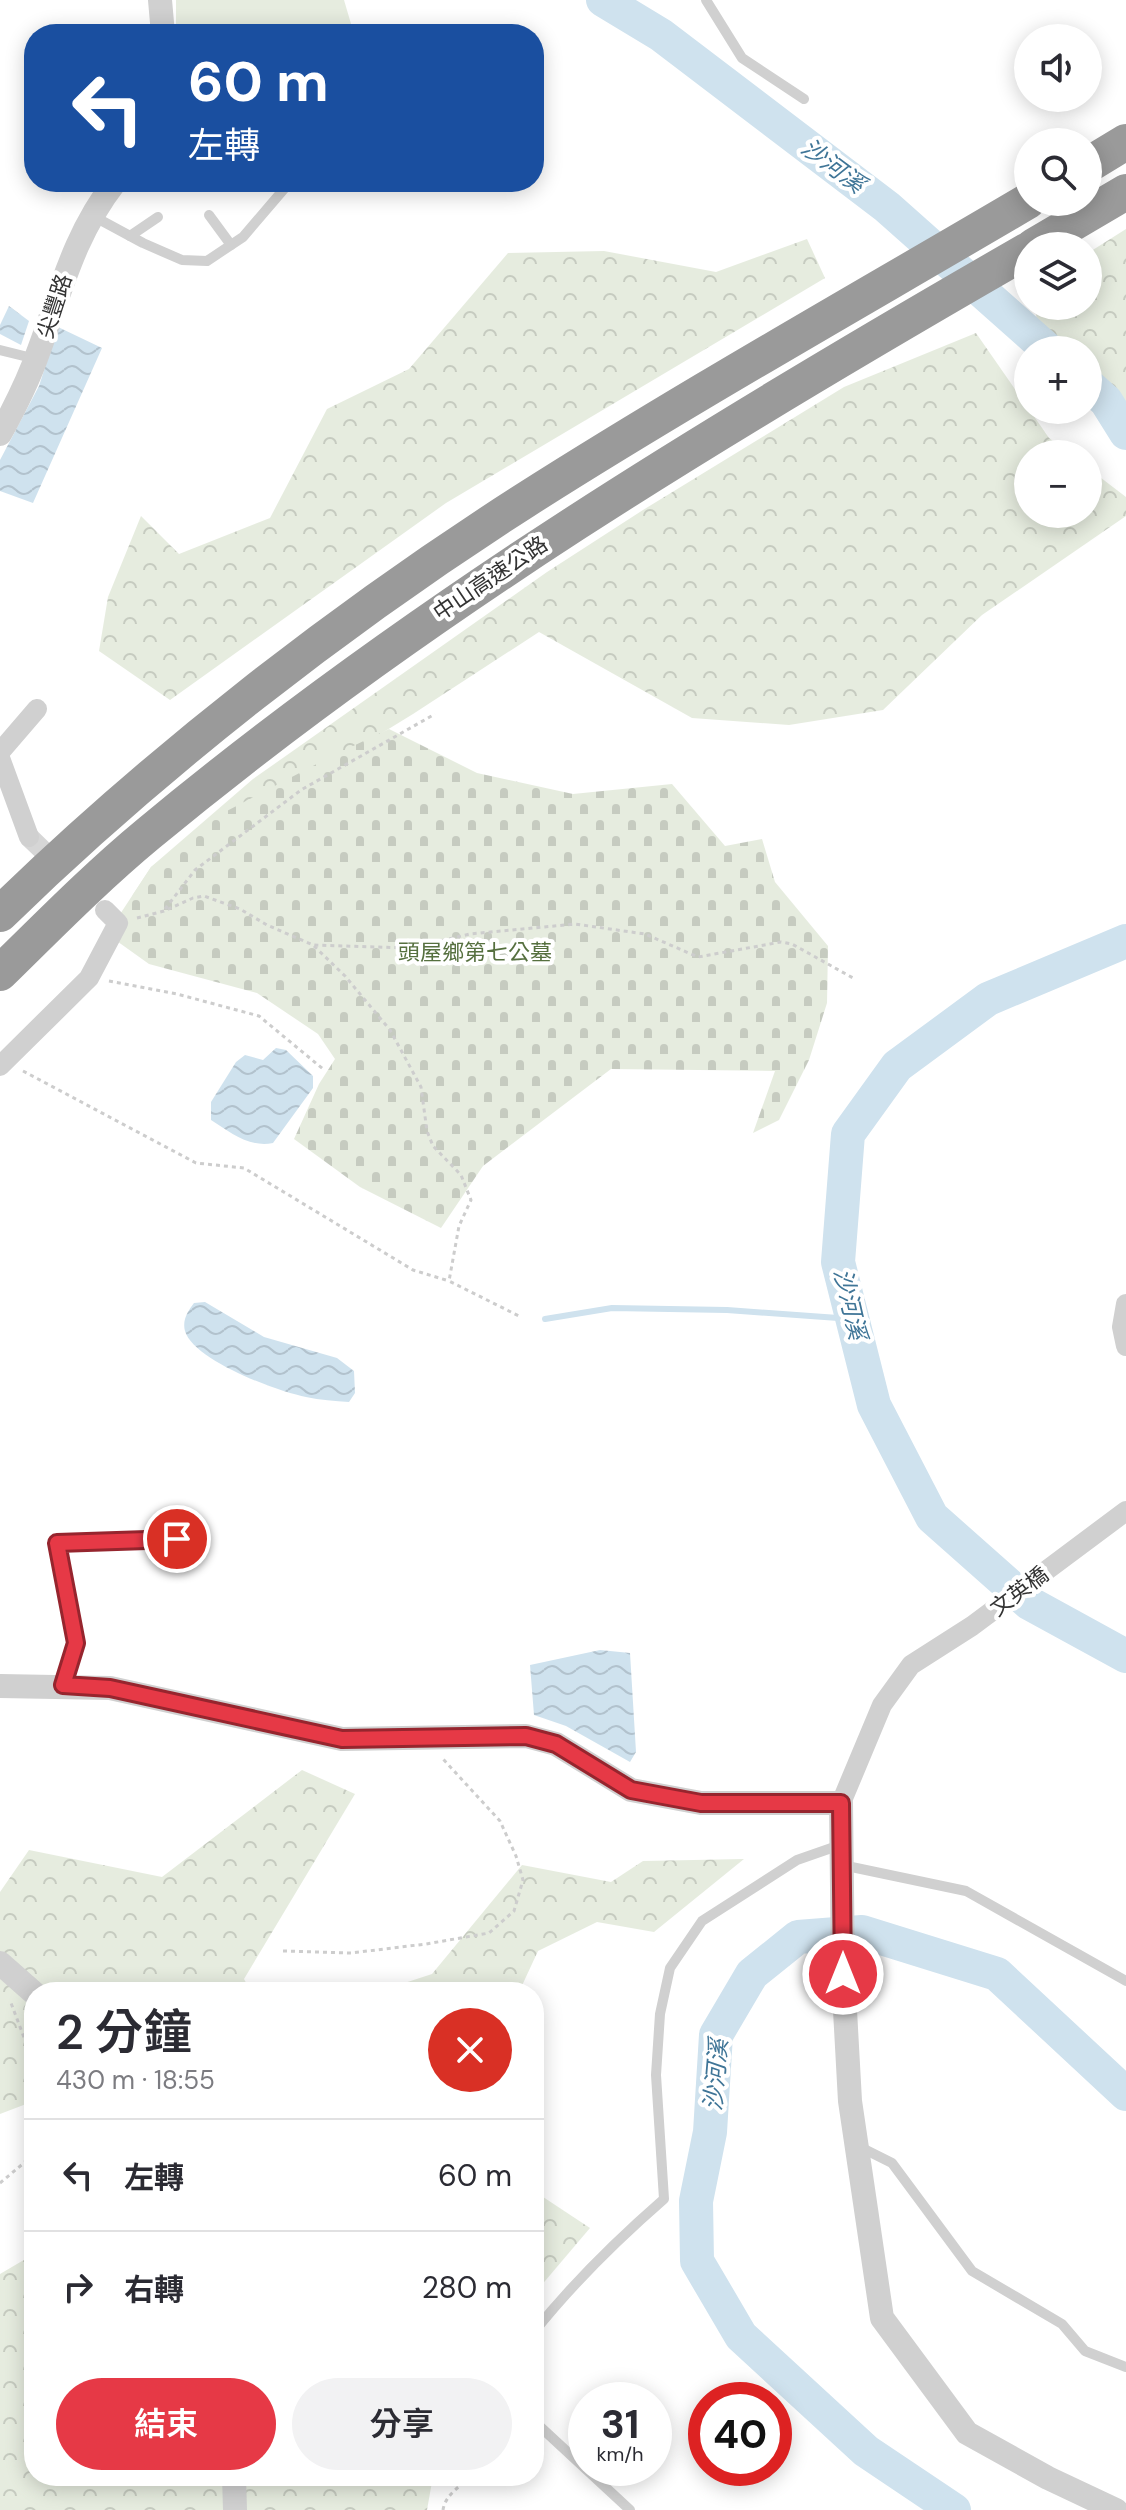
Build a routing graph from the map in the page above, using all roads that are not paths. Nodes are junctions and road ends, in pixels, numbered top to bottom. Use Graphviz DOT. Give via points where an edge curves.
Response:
graph roads {
  1 [pos="160,0"];
  2 [pos="706,0"];
  3 [pos="162,24"];
  4 [pos="804,99"];
  5 [pos="1126,142"];
  6 [pos="1102,157"];
  7 [pos="109,192"];
  8 [pos="281,192"];
  9 [pos="1126,192"];
  10 [pos="1014,209"];
  11 [pos="209,215"];
  12 [pos="93,216"];
  13 [pos="158,217"];
  14 [pos="1058,232"];
  15 [pos="130,236"];
  16 [pos="231,245"];
  17 [pos="1014,258"];
  18 [pos="0,350"];
  19 [pos="36,359"];
  20 [pos="1,428"];
  21 [pos="37,709"];
  22 [pos="0,752"];
  23 [pos="0,758"];
  24 [pos="29,837"];
  25 [pos="0,914"];
  26 [pos="111,917"];
  27 [pos="0,973"];
  28 [pos="3,1064"];
  29 [pos="1126,1304"];
  30 [pos="1126,1346"];
  31 [pos="1126,1511"];
  32 [pos="177,1539"];
  33 [pos="63,1685"];
  34 [pos="0,1686"];
  35 [pos="841,1803"];
  36 [pos="842,1862"];
  37 [pos="0,1963"];
  38 [pos="1126,1981"];
  39 [pos="24,1984"];
  40 [pos="859,2146"];
  41 [pos="544,2320"];
  42 [pos="1126,2367"];
  43 [pos="544,2430"];
  44 [pos="234,2486"];
  45 [pos="235,2510"];
  46 [pos="630,2510"];
  47 [pos="1116,2510"];
  1 -- 3 [label="street"];
  2 -- 4 [label="lane" via="742,58"];
  5 -- 6 [label="highway"];
  7 -- 12 [label="street, 尖豐路"];
  8 -- 16 [label="lane"];
  9 -- 14 [label="highway"];
  10 -- 25 [label="highway, 中山高速公路" via="535,495 382,598 116,806"];
  11 -- 16 [label="lane"];
  12 -- 15 [label="lane"];
  12 -- 19 [label="street, 尖豐路" via="69,259"];
  13 -- 15 [label="lane"];
  15 -- 16 [label="lane" via="182,260 207,261"];
  17 -- 27 [label="highway, 中山高速公路" via="638,481 408,634 146,835"];
  18 -- 19 [label="lane"];
  19 -- 20 [label="street, 尖豐路"];
  21 -- 22 [label="street"];
  23 -- 24 [label="street"];
  26 -- 28 [label="street" via="89,978"];
  29 -- 30 [label="street"];
  31 -- 35 [label="street, 文英橋" via="911,1665 882,1705"];
  32 -- 33 [label="lane" via="57,1543 76,1643"];
  33 -- 34 [label="street"];
  33 -- 35 [label="street" via="110,1688 342,1739 526,1736 556,1744 631,1790 701,1803"];
  35 -- 36 [label="street"];
  36 -- 38 [label="lane" via="966,1891"];
  36 -- 40 [label="street" via="850,2101"];
  36 -- 41 [label="lane" via="797,1860 702,1921 670,1968 656,2075 664,2199"];
  37 -- 39 [label="street"];
  40 -- 42 [label="lane" via="892,2163 972,2271 1062,2324 1085,2351"];
  40 -- 47 [label="street" via="882,2318 967,2433"];
  43 -- 46 [label="lane"];
  44 -- 45 [label="street"];
}
